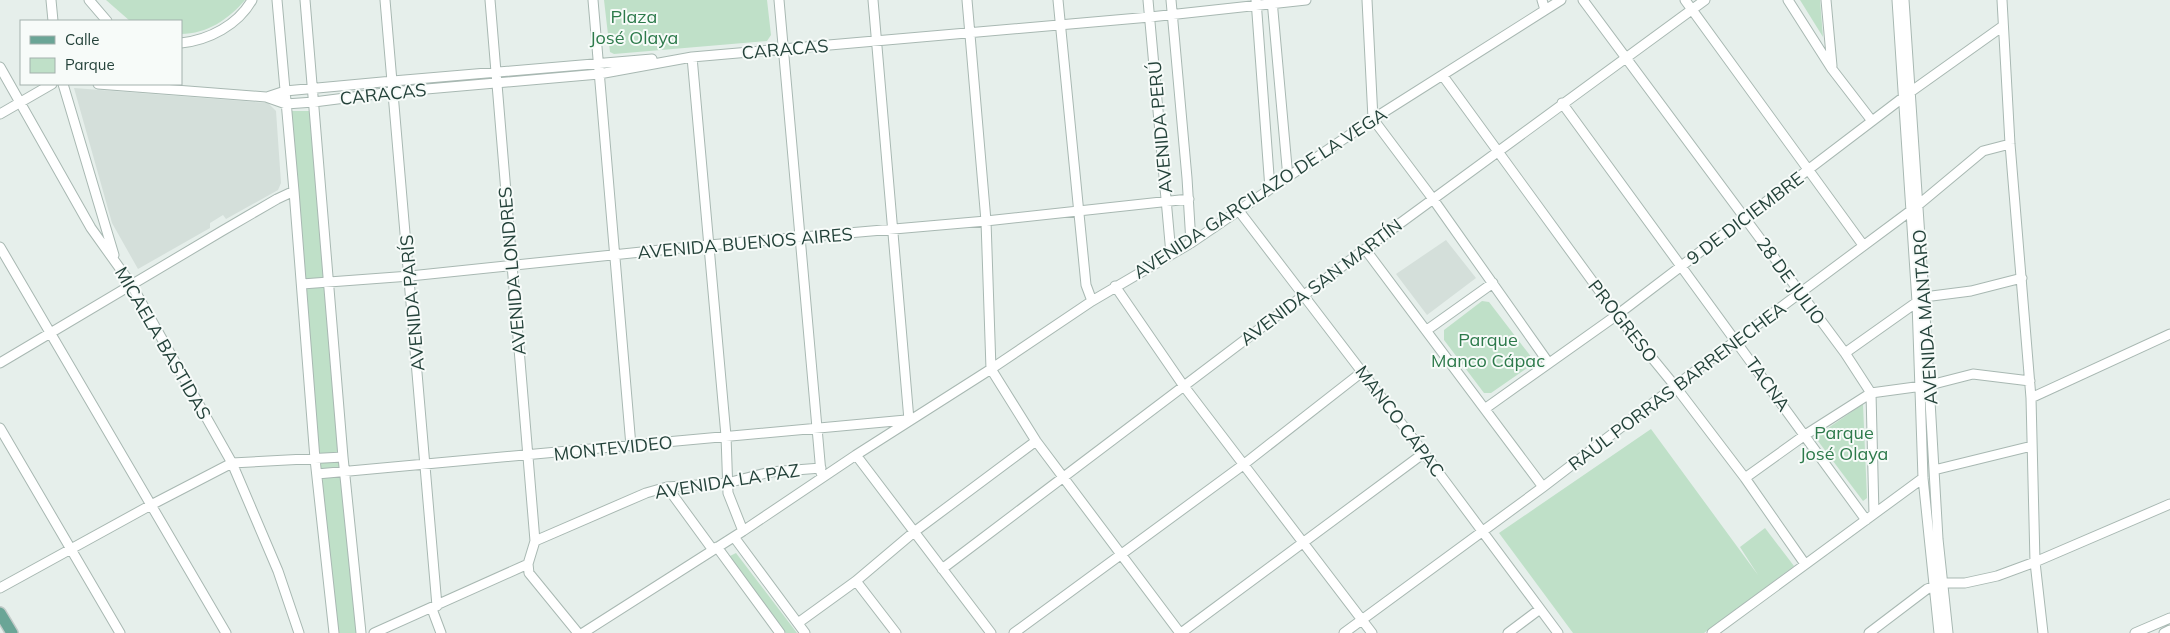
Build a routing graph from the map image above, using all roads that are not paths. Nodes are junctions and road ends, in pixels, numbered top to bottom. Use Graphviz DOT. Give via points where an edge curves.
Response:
graph roads {
  1 [pos="51,0"];
  2 [pos="89,0"];
  3 [pos="252,0"];
  4 [pos="277,0"];
  5 [pos="305,0"];
  6 [pos="385,0"];
  7 [pos="490,0"];
  8 [pos="593,0"];
  9 [pos="779,0"];
  10 [pos="873,0"];
  11 [pos="967,0"];
  12 [pos="1058,0"];
  13 [pos="1148,0"];
  14 [pos="1171,0"];
  15 [pos="1306,0"];
  16 [pos="1367,0"];
  17 [pos="1542,0"];
  18 [pos="1562,0"];
  19 [pos="1583,0"];
  20 [pos="1685,0"];
  21 [pos="1705,0"];
  22 [pos="1788,0"];
  23 [pos="1826,0"];
  24 [pos="1897,0"];
  25 [pos="1904,0"];
  26 [pos="2002,0"];
  27 [pos="1272,1"];
  28 [pos="1256,2"];
  29 [pos="1545,10"];
  30 [pos="1692,10"];
  31 [pos="1172,14"];
  32 [pos="1150,17"];
  33 [pos="53,20"];
  34 [pos="106,20"];
  35 [pos="1060,24"];
  36 [pos="2003,26"];
  37 [pos="970,32"];
  38 [pos="876,40"];
  39 [pos="182,43"];
  40 [pos="783,49"];
  41 [pos="692,57"];
  42 [pos="1625,57"];
  43 [pos="598,62"];
  44 [pos="0,67"];
  45 [pos="1832,69"];
  46 [pos="496,72"];
  47 [pos="599,74"];
  48 [pos="1443,76"];
  49 [pos="393,81"];
  50 [pos="497,83"];
  51 [pos="50,85"];
  52 [pos="64,85"];
  53 [pos="122,85"];
  54 [pos="169,87"];
  55 [pos="313,90"];
  56 [pos="285,91"];
  57 [pos="392,92"];
  58 [pos="1281,93"];
  59 [pos="1264,95"];
  60 [pos="1906,95"];
  61 [pos="266,97"];
  62 [pos="20,102"];
  63 [pos="314,102"];
  64 [pos="1562,103"];
  65 [pos="286,104"];
  66 [pos="0,114"];
  67 [pos="1373,120"];
  68 [pos="1872,121"];
  69 [pos="2010,144"];
  70 [pos="1496,151"];
  71 [pos="1808,170"];
  72 [pos="1288,178"];
  73 [pos="1270,189"];
  74 [pos="294,192"];
  75 [pos="1189,199"];
  76 [pos="1433,199"];
  77 [pos="1167,203"];
  78 [pos="1914,208"];
  79 [pos="1239,211"];
  80 [pos="1079,212"];
  81 [pos="1745,218"];
  82 [pos="986,221"];
  83 [pos="893,230"];
  84 [pos="801,238"];
  85 [pos="1191,242"];
  86 [pos="709,245"];
  87 [pos="1864,245"];
  88 [pos="0,247"];
  89 [pos="1365,249"];
  90 [pos="1171,254"];
  91 [pos="614,255"];
  92 [pos="116,262"];
  93 [pos="1681,265"];
  94 [pos="512,266"];
  95 [pos="410,276"];
  96 [pos="2022,278"];
  97 [pos="329,283"];
  98 [pos="1493,283"];
  99 [pos="131,284"];
  100 [pos="302,284"];
  101 [pos="1115,286"];
  102 [pos="1800,294"];
  103 [pos="1304,296"];
  104 [pos="1092,300"];
  105 [pos="1921,300"];
  106 [pos="1617,314"];
  107 [pos="1427,330"];
  108 [pos="51,333"];
  109 [pos="2170,334"];
  110 [pos="1736,340"];
  111 [pos="1845,353"];
  112 [pos="1548,362"];
  113 [pos="0,363"];
  114 [pos="991,369"];
  115 [pos="1362,372"];
  116 [pos="2030,380"];
  117 [pos="1183,385"];
  118 [pos="1930,385"];
  119 [pos="1675,386"];
  120 [pos="1920,387"];
  121 [pos="1871,393"];
  122 [pos="2031,398"];
  123 [pos="1486,408"];
  124 [pos="909,420"];
  125 [pos="0,428"];
  126 [pos="817,428"];
  127 [pos="1805,435"];
  128 [pos="726,436"];
  129 [pos="1036,440"];
  130 [pos="631,446"];
  131 [pos="2032,446"];
  132 [pos="1424,453"];
  133 [pos="856,455"];
  134 [pos="528,456"];
  135 [pos="343,457"];
  136 [pos="315,459"];
  137 [pos="232,463"];
  138 [pos="1243,464"];
  139 [pos="426,465"];
  140 [pos="821,468"];
  141 [pos="1934,470"];
  142 [pos="345,472"];
  143 [pos="316,474"];
  144 [pos="1062,477"];
  145 [pos="1745,478"];
  146 [pos="1923,478"];
  147 [pos="821,479"];
  148 [pos="727,483"];
  149 [pos="667,487"];
  150 [pos="1543,487"];
  151 [pos="2170,504"];
  152 [pos="151,505"];
  153 [pos="1874,514"];
  154 [pos="1866,520"];
  155 [pos="1482,530"];
  156 [pos="743,531"];
  157 [pos="914,532"];
  158 [pos="734,536"];
  159 [pos="535,541"];
  160 [pos="1303,542"];
  161 [pos="70,549"];
  162 [pos="715,549"];
  163 [pos="1121,555"];
  164 [pos="2035,562"];
  165 [pos="528,564"];
  166 [pos="1805,564"];
  167 [pos="942,569"];
  168 [pos="856,581"];
  169 [pos="1942,583"];
  170 [pos="1933,587"];
  171 [pos="0,588"];
  172 [pos="434,607"];
  173 [pos="1540,609"];
  174 [pos="0,613"];
  175 [pos="2170,618"];
  176 [pos="1362,620"];
  177 [pos="798,623"];
  178 [pos="2170,630"];
  179 [pos="12,633"];
  180 [pos="120,633"];
  181 [pos="226,633"];
  182 [pos="299,633"];
  183 [pos="334,633"];
  184 [pos="361,633"];
  185 [pos="374,633"];
  186 [pos="441,633"];
  187 [pos="578,633"];
  188 [pos="583,633"];
  189 [pos="780,633"];
  190 [pos="806,633"];
  191 [pos="896,633"];
  192 [pos="991,633"];
  193 [pos="1014,633"];
  194 [pos="1180,633"];
  195 [pos="1344,633"];
  196 [pos="1372,633"];
  197 [pos="1508,633"];
  198 [pos="1558,633"];
  199 [pos="1712,633"];
  200 [pos="1869,633"];
  201 [pos="1939,633"];
  202 [pos="1948,633"];
  203 [pos="2042,633"];
  204 [pos="2135,633"];
  205 [pos="2164,633"];
  1 -- 33 [label="street"];
  2 -- 34 [label="street"];
  3 -- 39 [label="street" via="246,10 215,34"];
  4 -- 56 [label="street"];
  5 -- 55 [label="street"];
  6 -- 49 [label="street, AVENIDA PARÍS"];
  7 -- 46 [label="street, AVENIDA LONDRES"];
  8 -- 43 [label="street"];
  9 -- 40 [label="street"];
  10 -- 38 [label="street"];
  11 -- 37 [label="street"];
  12 -- 35 [label="street"];
  13 -- 32 [label="street, AVENIDA PERÚ"];
  14 -- 31 [label="street, AVENIDA PERÚ"];
  15 -- 27 [label="street, CARACAS"];
  16 -- 67 [label="street"];
  17 -- 29 [label="street"];
  18 -- 29 [label="street, AVENIDA GARCILAZO DE LA VEGA"];
  19 -- 42 [label="street, 28 DE JULIO"];
  20 -- 30 [label="street"];
  21 -- 30 [label="street, AVENIDA SAN MARTÍN"];
  22 -- 45 [label="street"];
  23 -- 45 [label="street"];
  24 -- 60 [label="street"];
  25 -- 60 [label="street"];
  26 -- 36 [label="street"];
  27 -- 28 [label="street, CARACAS"];
  27 -- 58 [label="street"];
  28 -- 31 [label="street, CARACAS"];
  28 -- 59 [label="street"];
  29 -- 48 [label="street, AVENIDA GARCILAZO DE LA VEGA"];
  30 -- 42 [label="street, AVENIDA SAN MARTÍN"];
  30 -- 71 [label="street"];
  31 -- 32 [label="street, CARACAS"];
  31 -- 75 [label="street, AVENIDA PERÚ"];
  32 -- 35 [label="street, CARACAS"];
  32 -- 77 [label="street, AVENIDA PERÚ"];
  35 -- 37 [label="street, CARACAS"];
  35 -- 80 [label="street"];
  36 -- 60 [label="street, 9 DE DICIEMBRE"];
  36 -- 69 [label="street"];
  37 -- 38 [label="street, CARACAS"];
  37 -- 82 [label="street"];
  38 -- 40 [label="street, CARACAS"];
  38 -- 83 [label="street"];
  40 -- 41 [label="street, CARACAS"];
  40 -- 84 [label="street"];
  41 -- 43 [label="street"];
  41 -- 47 [label="street, CARACAS"];
  41 -- 86 [label="street"];
  42 -- 64 [label="street, AVENIDA SAN MARTÍN"];
  42 -- 81 [label="street, 28 DE JULIO"];
  43 -- 46 [label="street"];
  43 -- 47 [label="street"];
  44 -- 62 [label="street, MICAELA BASTIDAS"];
  45 -- 68 [label="street"];
  46 -- 49 [label="street"];
  46 -- 50 [label="street, AVENIDA LONDRES"];
  47 -- 50 [label="street, CARACAS"];
  47 -- 91 [label="street"];
  48 -- 67 [label="street, AVENIDA GARCILAZO DE LA VEGA"];
  48 -- 70 [label="street, PROGRESO"];
  49 -- 55 [label="street"];
  49 -- 57 [label="street, AVENIDA PARÍS"];
  50 -- 57 [label="street, CARACAS"];
  50 -- 94 [label="street, AVENIDA LONDRES"];
  51 -- 62 [label="street"];
  52 -- 92 [label="street"];
  53 -- 54 [label="street"];
  54 -- 61 [label="street"];
  55 -- 56 [label="street"];
  55 -- 63 [label="street"];
  56 -- 61 [label="street"];
  56 -- 65 [label="street"];
  57 -- 63 [label="street, CARACAS"];
  57 -- 95 [label="street, AVENIDA PARÍS"];
  58 -- 59 [label="street"];
  58 -- 72 [label="street"];
  59 -- 73 [label="street"];
  60 -- 68 [label="street, 9 DE DICIEMBRE"];
  60 -- 78 [label="street"];
  61 -- 65 [label="street, CARACAS"];
  62 -- 66 [label="street"];
  62 -- 92 [label="street, MICAELA BASTIDAS" via="91,228"];
  63 -- 65 [label="street, CARACAS"];
  63 -- 97 [label="street"];
  64 -- 70 [label="street, AVENIDA SAN MARTÍN"];
  64 -- 93 [label="street, TACNA"];
  65 -- 74 [label="street"];
  67 -- 72 [label="street, AVENIDA GARCILAZO DE LA VEGA"];
  67 -- 76 [label="street"];
  68 -- 71 [label="street, 9 DE DICIEMBRE"];
  69 -- 78 [label="street, RAÚL PORRAS BARRENECHEA" via="1983,151"];
  69 -- 96 [label="street"];
  70 -- 76 [label="street, AVENIDA SAN MARTÍN"];
  70 -- 106 [label="street, PROGRESO"];
  71 -- 81 [label="street, 9 DE DICIEMBRE"];
  71 -- 87 [label="street"];
  72 -- 73 [label="street, AVENIDA GARCILAZO DE LA VEGA"];
  73 -- 79 [label="street, AVENIDA GARCILAZO DE LA VEGA"];
  74 -- 99 [label="street" via="276,199"];
  74 -- 100 [label="street"];
  75 -- 77 [label="street, AVENIDA BUENOS AIRES"];
  75 -- 85 [label="street, AVENIDA PERÚ"];
  76 -- 89 [label="street, AVENIDA SAN MARTÍN"];
  76 -- 98 [label="street"];
  77 -- 80 [label="street, AVENIDA BUENOS AIRES"];
  77 -- 90 [label="street, AVENIDA PERÚ"];
  78 -- 87 [label="street, RAÚL PORRAS BARRENECHEA"];
  78 -- 105 [label="street"];
  79 -- 85 [label="street, AVENIDA GARCILAZO DE LA VEGA"];
  79 -- 103 [label="street, MANCO CÁPAC"];
  80 -- 82 [label="street, AVENIDA BUENOS AIRES"];
  80 -- 104 [label="street" via="1086,285"];
  81 -- 93 [label="street, 9 DE DICIEMBRE"];
  81 -- 102 [label="street, 28 DE JULIO"];
  82 -- 83 [label="street, AVENIDA BUENOS AIRES"];
  82 -- 114 [label="street"];
  83 -- 84 [label="street, AVENIDA BUENOS AIRES"];
  83 -- 124 [label="street"];
  84 -- 86 [label="street, AVENIDA BUENOS AIRES"];
  84 -- 126 [label="street"];
  85 -- 90 [label="street, AVENIDA GARCILAZO DE LA VEGA"];
  86 -- 91 [label="street, AVENIDA BUENOS AIRES"];
  86 -- 128 [label="street"];
  87 -- 102 [label="street, RAÚL PORRAS BARRENECHEA"];
  88 -- 108 [label="street"];
  89 -- 103 [label="street, AVENIDA SAN MARTÍN"];
  89 -- 107 [label="street"];
  90 -- 101 [label="street, AVENIDA GARCILAZO DE LA VEGA"];
  91 -- 94 [label="street, AVENIDA BUENOS AIRES"];
  91 -- 130 [label="street"];
  92 -- 99 [label="street, MICAELA BASTIDAS"];
  93 -- 106 [label="street, 9 DE DICIEMBRE"];
  93 -- 110 [label="street, TACNA"];
  94 -- 95 [label="street, AVENIDA BUENOS AIRES"];
  94 -- 134 [label="street, AVENIDA LONDRES"];
  95 -- 97 [label="street, AVENIDA BUENOS AIRES"];
  95 -- 139 [label="street, AVENIDA PARÍS"];
  96 -- 105 [label="street"];
  96 -- 116 [label="street"];
  97 -- 100 [label="street, AVENIDA BUENOS AIRES"];
  97 -- 135 [label="street"];
  98 -- 107 [label="street"];
  98 -- 112 [label="street"];
  99 -- 108 [label="street"];
  99 -- 137 [label="street, MICAELA BASTIDAS"];
  100 -- 136 [label="street"];
  101 -- 104 [label="street, AVENIDA GARCILAZO DE LA VEGA"];
  101 -- 117 [label="street"];
  102 -- 110 [label="street, RAÚL PORRAS BARRENECHEA"];
  102 -- 111 [label="street, 28 DE JULIO"];
  103 -- 115 [label="street, MANCO CÁPAC"];
  103 -- 117 [label="street, AVENIDA SAN MARTÍN"];
  104 -- 114 [label="street, AVENIDA GARCILAZO DE LA VEGA"];
  105 -- 111 [label="street"];
  105 -- 118 [label="street, AVENIDA MANTARO"];
  105 -- 120 [label="street"];
  106 -- 112 [label="street, 9 DE DICIEMBRE"];
  106 -- 119 [label="street, PROGRESO"];
  107 -- 123 [label="street"];
  108 -- 113 [label="street"];
  108 -- 152 [label="street"];
  109 -- 122 [label="street"];
  110 -- 119 [label="street, RAÚL PORRAS BARRENECHEA"];
  110 -- 127 [label="street, TACNA"];
  111 -- 121 [label="street, 28 DE JULIO"];
  112 -- 123 [label="street, 9 DE DICIEMBRE"];
  114 -- 124 [label="street, AVENIDA GARCILAZO DE LA VEGA"];
  114 -- 129 [label="street"];
  115 -- 132 [label="street, MANCO CÁPAC"];
  115 -- 138 [label="street"];
  116 -- 118 [label="street" via="1973,374"];
  116 -- 122 [label="street"];
  117 -- 138 [label="street"];
  117 -- 144 [label="street, AVENIDA SAN MARTÍN"];
  118 -- 120 [label="street"];
  118 -- 141 [label="street, AVENIDA MANTARO"];
  119 -- 145 [label="street, PROGRESO"];
  119 -- 150 [label="street, RAÚL PORRAS BARRENECHEA"];
  120 -- 121 [label="street"];
  120 -- 146 [label="street"];
  121 -- 127 [label="street"];
  121 -- 153 [label="street"];
  122 -- 131 [label="street"];
  123 -- 150 [label="street"];
  124 -- 126 [label="street, MONTEVIDEO"];
  124 -- 133 [label="street, AVENIDA GARCILAZO DE LA VEGA"];
  125 -- 161 [label="street"];
  126 -- 128 [label="street, MONTEVIDEO"];
  126 -- 140 [label="street"];
  127 -- 145 [label="street"];
  127 -- 154 [label="street, TACNA"];
  128 -- 130 [label="street, MONTEVIDEO"];
  128 -- 148 [label="street"];
  129 -- 144 [label="street"];
  129 -- 157 [label="street"];
  130 -- 134 [label="street, MONTEVIDEO"];
  131 -- 141 [label="street"];
  131 -- 164 [label="street"];
  132 -- 155 [label="street, MANCO CÁPAC"];
  132 -- 160 [label="street"];
  133 -- 147 [label="street, AVENIDA GARCILAZO DE LA VEGA"];
  133 -- 157 [label="street"];
  134 -- 139 [label="street, MONTEVIDEO"];
  134 -- 159 [label="street, AVENIDA LONDRES"];
  135 -- 136 [label="street"];
  135 -- 142 [label="street"];
  136 -- 137 [label="street"];
  136 -- 143 [label="street"];
  137 -- 152 [label="street"];
  137 -- 182 [label="street, MICAELA BASTIDAS" via="278,571"];
  138 -- 160 [label="street"];
  138 -- 163 [label="street"];
  139 -- 142 [label="street, MONTEVIDEO"];
  139 -- 172 [label="street, AVENIDA PARÍS"];
  140 -- 147 [label="street"];
  140 -- 148 [label="street, AVENIDA LA PAZ" via="770,472"];
  141 -- 169 [label="street, AVENIDA MANTARO"];
  142 -- 143 [label="street, MONTEVIDEO"];
  142 -- 184 [label="street"];
  143 -- 183 [label="street"];
  144 -- 163 [label="street"];
  144 -- 167 [label="street, AVENIDA SAN MARTÍN"];
  145 -- 166 [label="street, PROGRESO"];
  146 -- 153 [label="street"];
  146 -- 170 [label="street"];
  147 -- 156 [label="street, AVENIDA GARCILAZO DE LA VEGA"];
  148 -- 149 [label="street, AVENIDA LA PAZ"];
  148 -- 156 [label="street"];
  149 -- 159 [label="street, AVENIDA LA PAZ"];
  149 -- 162 [label="street"];
  150 -- 155 [label="street, RAÚL PORRAS BARRENECHEA"];
  151 -- 164 [label="street"];
  152 -- 161 [label="street"];
  152 -- 181 [label="street"];
  153 -- 154 [label="street"];
  154 -- 166 [label="street"];
  155 -- 173 [label="street, MANCO CÁPAC"];
  155 -- 176 [label="street, RAÚL PORRAS BARRENECHEA"];
  156 -- 158 [label="street"];
  157 -- 167 [label="street"];
  157 -- 168 [label="street"];
  158 -- 162 [label="street"];
  158 -- 177 [label="street"];
  159 -- 165 [label="street"];
  160 -- 176 [label="street"];
  160 -- 194 [label="street"];
  161 -- 171 [label="street"];
  161 -- 180 [label="street"];
  162 -- 188 [label="street"];
  162 -- 189 [label="street"];
  163 -- 193 [label="street"];
  163 -- 194 [label="street"];
  164 -- 169 [label="street" via="1997,576 1965,583"];
  164 -- 203 [label="street"];
  165 -- 172 [label="street"];
  165 -- 187 [label="street" via="529,573"];
  166 -- 199 [label="street"];
  167 -- 192 [label="street"];
  168 -- 177 [label="street"];
  168 -- 191 [label="street"];
  169 -- 170 [label="street"];
  169 -- 202 [label="street, AVENIDA MANTARO"];
  170 -- 200 [label="street"];
  170 -- 201 [label="street"];
  172 -- 185 [label="street"];
  172 -- 186 [label="street, AVENIDA PARÍS"];
  173 -- 197 [label="street"];
  173 -- 198 [label="street, MANCO CÁPAC"];
  174 -- 179 [label="main road"];
  175 -- 204 [label="street"];
  176 -- 195 [label="street, RAÚL PORRAS BARRENECHEA"];
  176 -- 196 [label="street"];
  177 -- 190 [label="street"];
  178 -- 205 [label="street"];
}
